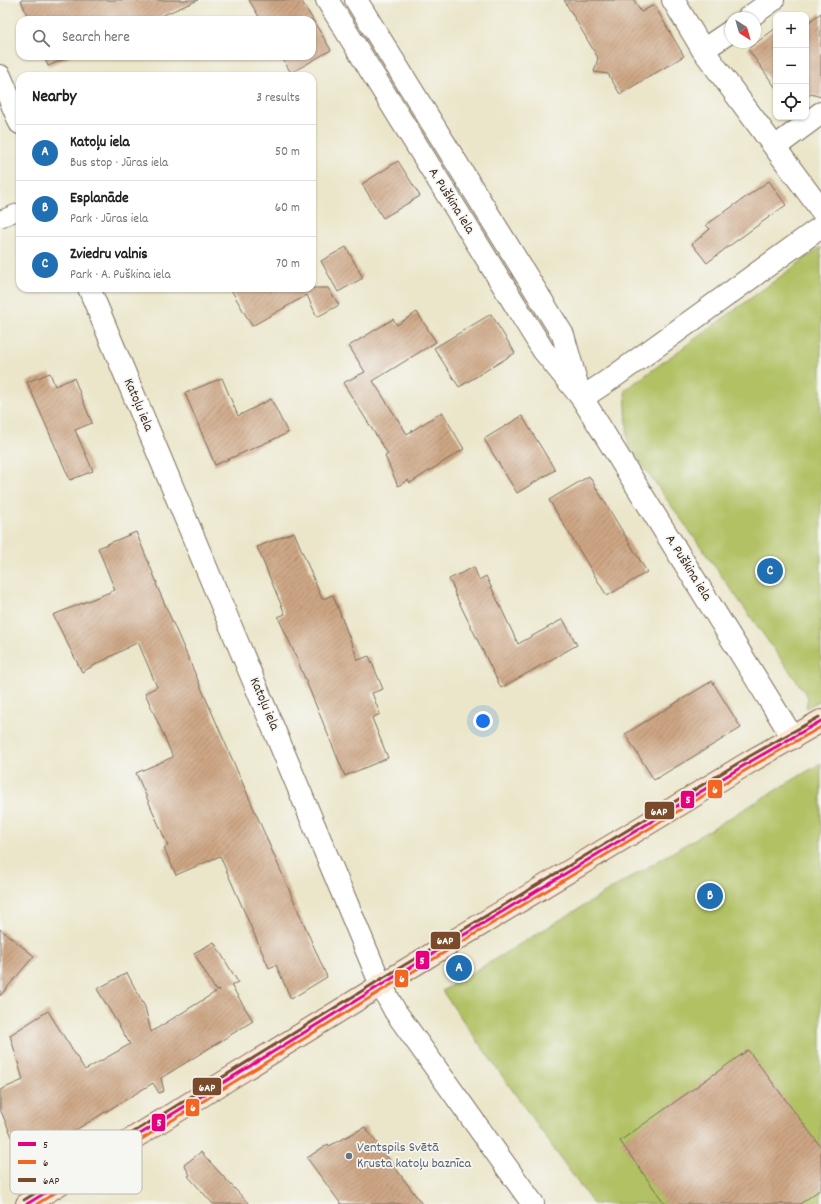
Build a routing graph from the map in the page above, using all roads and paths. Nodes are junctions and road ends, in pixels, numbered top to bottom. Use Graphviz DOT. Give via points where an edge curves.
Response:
graph roads {
  1 [pos="327,0"];
  2 [pos="356,0"];
  3 [pos="673,0"];
  4 [pos="773,0"];
  5 [pos="756,12"];
  6 [pos="725,34"];
  7 [pos="703,50"];
  8 [pos="0,76"];
  9 [pos="16,114"];
  10 [pos="821,114"];
  11 [pos="775,146"];
  12 [pos="821,210"];
  13 [pos="16,213"];
  14 [pos="0,219"];
  15 [pos="821,227"];
  16 [pos="91,292"];
  17 [pos="582,398"];
  18 [pos="821,722"];
  19 [pos="793,738"];
  20 [pos="381,986"];
  21 [pos="142,1133"];
  22 [pos="43,1194"];
  23 [pos="27,1204"];
  24 [pos="533,1204"];
  1 -- 17 [label="street, A. Puškina iela" via="543,350"];
  2 -- 17 [label="street, A. Puškina iela" via="563,335"];
  3 -- 7 [label="street"];
  4 -- 5 [label="street"];
  6 -- 7 [label="street"];
  7 -- 11 [label="street"];
  8 -- 9 [label="street"];
  10 -- 11 [label="street"];
  11 -- 12 [label="street"];
  13 -- 14 [label="lane"];
  15 -- 17 [label="street"];
  16 -- 20 [label="street, Katoļu iela"];
  17 -- 19 [label="street, A. Puškina iela"];
  18 -- 19 [label="street"];
  19 -- 20 [label="street"];
  20 -- 21 [label="street"];
  20 -- 24 [label="street, Katoļu iela" via="395,1010"];
  22 -- 23 [label="street"];
}
